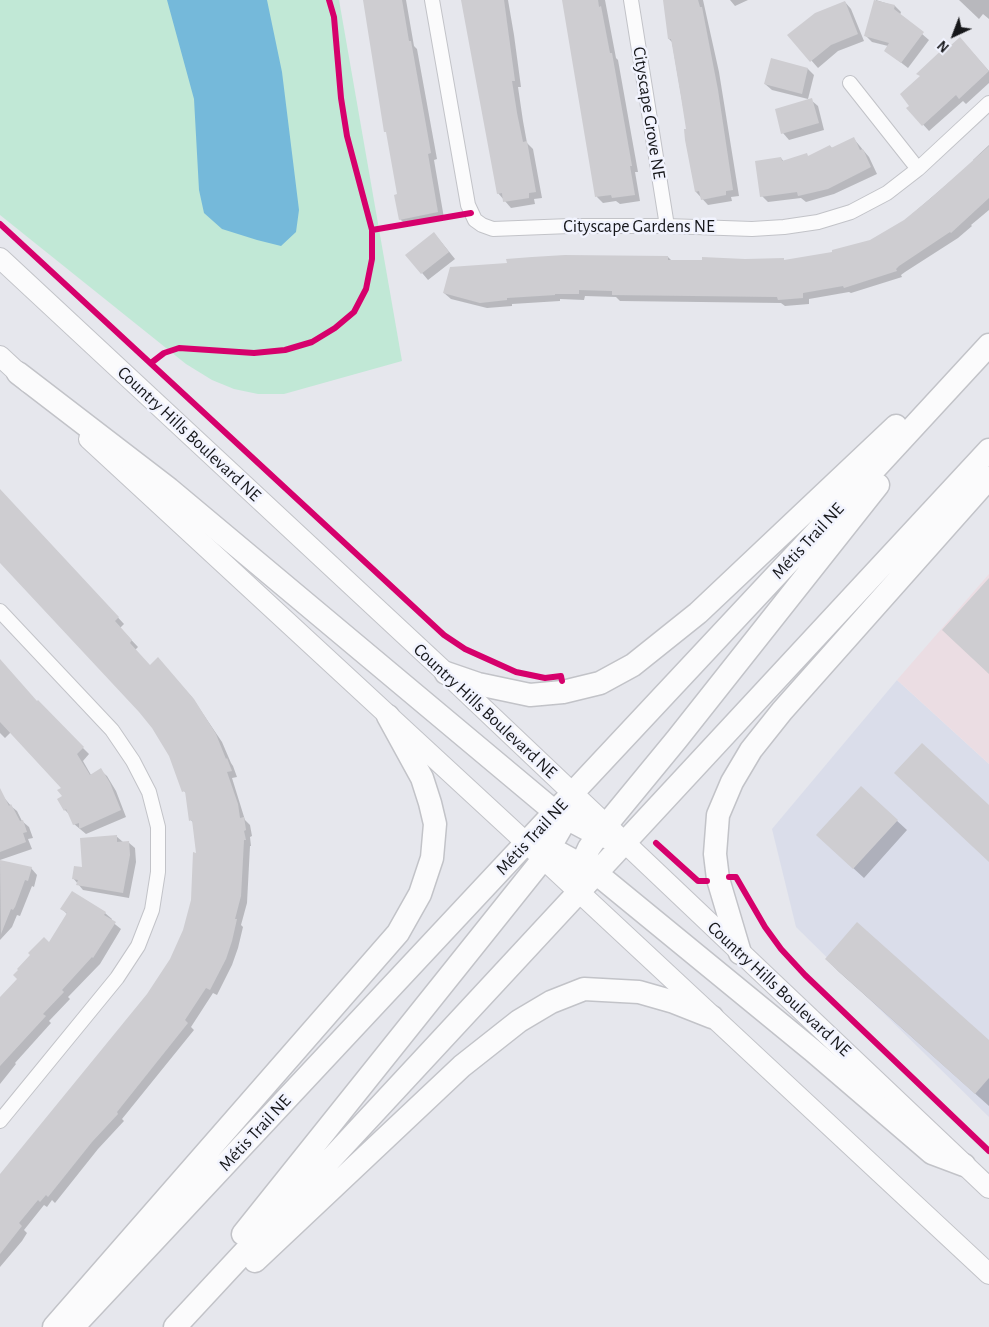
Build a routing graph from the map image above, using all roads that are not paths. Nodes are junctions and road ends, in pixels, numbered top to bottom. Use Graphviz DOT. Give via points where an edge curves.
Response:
graph roads {
  1 [pos="432,0"];
  2 [pos="631,0"];
  3 [pos="850,83"];
  4 [pos="989,103"];
  5 [pos="918,168"];
  6 [pos="667,226"];
  7 [pos="0,258"];
  8 [pos="989,340"];
  9 [pos="989,347"];
  10 [pos="0,356"];
  11 [pos="18,373"];
  12 [pos="989,450"];
  13 [pos="989,478"];
  14 [pos="0,611"];
  15 [pos="446,673"];
  16 [pos="388,716"];
  17 [pos="573,793"];
  18 [pos="560,816"];
  19 [pos="602,830"];
  20 [pos="624,842"];
  21 [pos="526,843"];
  22 [pos="547,854"];
  23 [pos="588,869"];
  24 [pos="578,892"];
  25 [pos="740,953"];
  26 [pos="712,1017"];
  27 [pos="0,1121"];
  28 [pos="964,1165"];
  29 [pos="989,1188"];
  30 [pos="989,1274"];
  31 [pos="54,1327"];
  32 [pos="73,1327"];
  33 [pos="170,1327"];
  34 [pos="176,1327"];
  35 [pos="185,1327"];
  1 -- 6 [label="street, Cityscape Gardens NE" via="468,205 475,220 494,229"];
  2 -- 6 [label="street, Cityscape Grove NE"];
  3 -- 5 [label="street"];
  4 -- 5 [label="street, Cityscape Gardens NE"];
  5 -- 6 [label="street, Cityscape Gardens NE" via="887,193 851,212 818,222 752,229"];
  7 -- 15 [label="main road, Country Hills Boulevard NE"];
  8 -- 15 [label="main road" via="698,613 633,665 600,683 563,692 530,694 478,684"];
  9 -- 17 [label="main road, Métis Trail NE"];
  9 -- 19 [label="main road"];
  10 -- 11 [label="main road"];
  11 -- 16 [label="main road"];
  11 -- 18 [label="main road" via="168,489"];
  12 -- 20 [label="main road"];
  13 -- 25 [label="main road" via="782,711 751,750 732,782 718,815 714,854"];
  14 -- 27 [label="street" via="112,730 133,761 148,792 158,827 158,872 152,910 138,946 116,978"];
  15 -- 17 [label="main road, Country Hills Boulevard NE"];
  16 -- 21 [label="main road"];
  16 -- 31 [label="main road" via="422,778 435,824 432,858 420,894 398,934"];
  17 -- 18 [label="main road"];
  17 -- 19 [label="main road, Country Hills Boulevard NE"];
  18 -- 19 [label="main road"];
  18 -- 21 [label="main road, Métis Trail NE"];
  18 -- 22 [label="main road"];
  19 -- 20 [label="main road"];
  19 -- 23 [label="main road" via="589,848"];
  20 -- 23 [label="main road"];
  20 -- 25 [label="main road, Country Hills Boulevard NE"];
  21 -- 22 [label="main road"];
  21 -- 32 [label="main road, Métis Trail NE"];
  22 -- 23 [label="main road"];
  22 -- 24 [label="main road"];
  22 -- 33 [label="main road"];
  23 -- 24 [label="main road"];
  23 -- 28 [label="main road" via="932,1152"];
  24 -- 26 [label="main road"];
  24 -- 34 [label="main road"];
  25 -- 28 [label="main road, Country Hills Boulevard NE"];
  26 -- 30 [label="main road"];
  26 -- 35 [label="main road" via="639,992 584,989 527,1016 462,1066"];
  28 -- 29 [label="main road, Country Hills Boulevard NE"];
}
